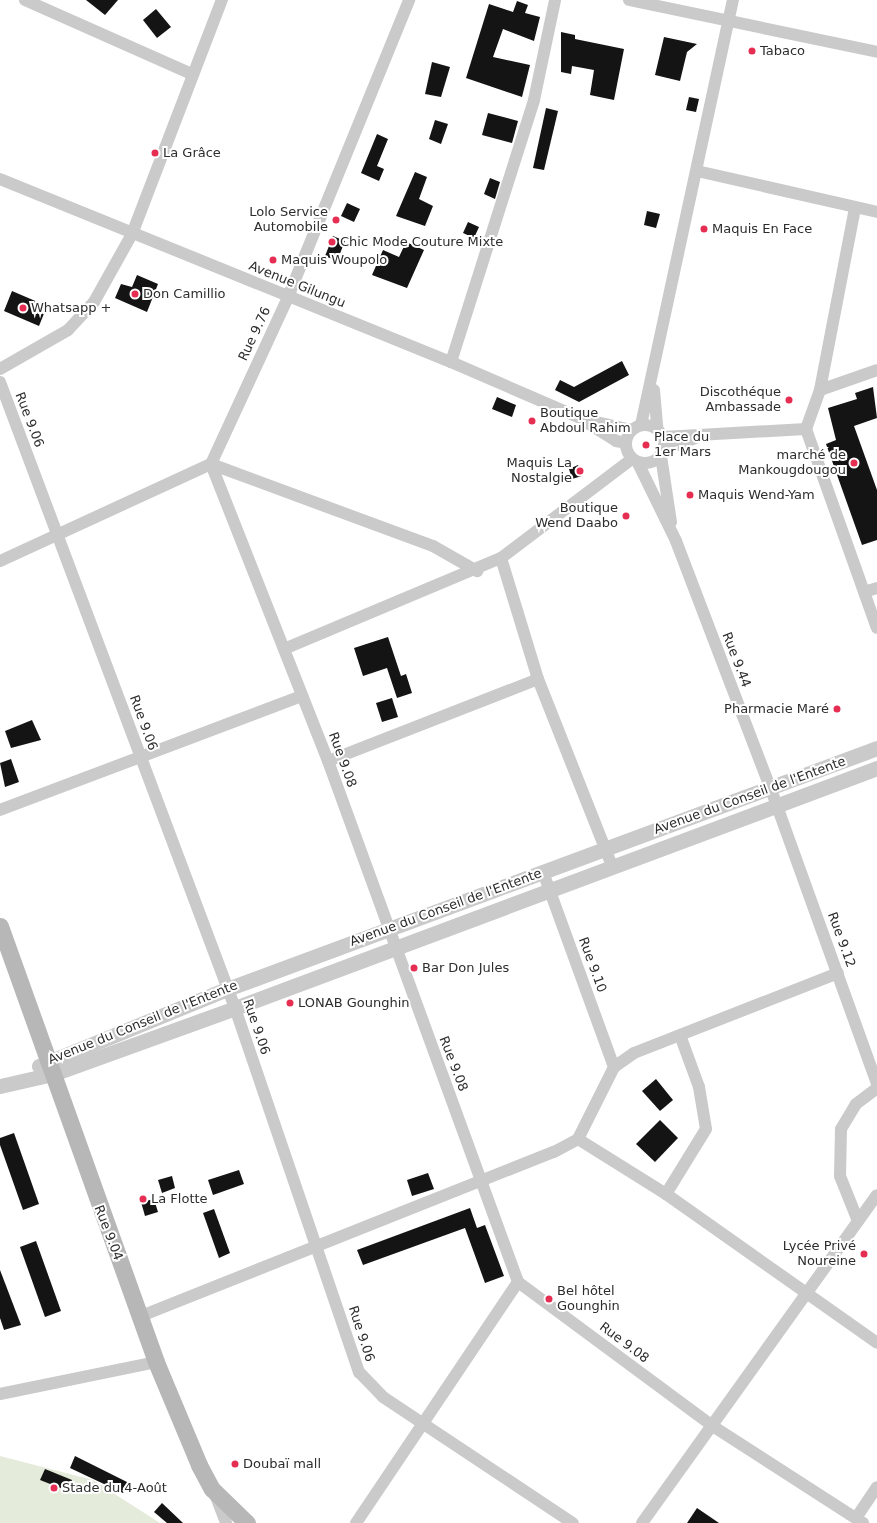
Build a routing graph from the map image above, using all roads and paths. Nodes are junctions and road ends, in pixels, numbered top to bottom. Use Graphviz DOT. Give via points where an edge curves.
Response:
graph roads {
  1 [pos="25,0"];
  2 [pos="222,0"];
  3 [pos="409,0"];
  4 [pos="555,0"];
  5 [pos="629,0"];
  6 [pos="733,0"];
  7 [pos="44,3"];
  8 [pos="729,21"];
  9 [pos="877,52"];
  10 [pos="192,74"];
  11 [pos="697,171"];
  12 [pos="0,179"];
  13 [pos="855,208"];
  14 [pos="877,212"];
  15 [pos="132,234"];
  16 [pos="288,297"];
  17 [pos="451,362"];
  18 [pos="0,369"];
  19 [pos="877,370"];
  20 [pos="654,375"];
  21 [pos="0,382"];
  22 [pos="820,390"];
  23 [pos="583,419"];
  24 [pos="636,428"];
  25 [pos="806,429"];
  26 [pos="660,432"];
  27 [pos="701,436"];
  28 [pos="626,443"];
  29 [pos="663,453"];
  30 [pos="635,461"];
  31 [pos="212,464"];
  32 [pos="57,532"];
  33 [pos="676,541"];
  34 [pos="501,558"];
  35 [pos="0,561"];
  36 [pos="478,571"];
  37 [pos="877,588"];
  38 [pos="864,592"];
  39 [pos="877,628"];
  40 [pos="284,649"];
  41 [pos="538,679"];
  42 [pos="302,696"];
  43 [pos="877,748"];
  44 [pos="140,755"];
  45 [pos="328,761"];
  46 [pos="877,768"];
  47 [pos="770,788"];
  48 [pos="777,806"];
  49 [pos="0,810"];
  50 [pos="605,850"];
  51 [pos="612,866"];
  52 [pos="542,872"];
  53 [pos="549,889"];
  54 [pos="0,926"];
  55 [pos="387,930"];
  56 [pos="393,947"];
  57 [pos="838,973"];
  58 [pos="227,989"];
  59 [pos="235,1008"];
  60 [pos="680,1035"];
  61 [pos="50,1067"];
  62 [pos="614,1067"];
  63 [pos="877,1084"];
  64 [pos="0,1086"];
  65 [pos="877,1088"];
  66 [pos="578,1139"];
  67 [pos="483,1181"];
  68 [pos="666,1194"];
  69 [pos="877,1195"];
  70 [pos="858,1221"];
  71 [pos="317,1247"];
  72 [pos="518,1282"];
  73 [pos="803,1294"];
  74 [pos="141,1316"];
  75 [pos="877,1343"];
  76 [pos="156,1362"];
  77 [pos="0,1394"];
  78 [pos="425,1425"];
  79 [pos="711,1425"];
  80 [pos="877,1487"];
  81 [pos="212,1489"];
  82 [pos="860,1521"];
  83 [pos="226,1523"];
  84 [pos="247,1523"];
  85 [pos="356,1523"];
  86 [pos="573,1523"];
  87 [pos="642,1523"];
  1 -- 7 [label="street"];
  2 -- 10 [label="street"];
  3 -- 16 [label="street, Rue 9.76"];
  4 -- 17 [label="street" via="534,100"];
  5 -- 8 [label="street"];
  6 -- 8 [label="street"];
  7 -- 10 [label="street"];
  8 -- 9 [label="street"];
  8 -- 11 [label="street"];
  10 -- 15 [label="street"];
  11 -- 13 [label="street"];
  11 -- 20 [label="street"];
  12 -- 15 [label="street, Avenue Gilungu"];
  13 -- 14 [label="street"];
  13 -- 22 [label="street"];
  15 -- 16 [label="street, Avenue Gilungu"];
  15 -- 18 [label="street" via="94,302 68,330"];
  16 -- 17 [label="street, Avenue Gilungu"];
  16 -- 31 [label="street, Rue 9.76"];
  17 -- 23 [label="street, Avenue Gilungu"];
  19 -- 22 [label="street"];
  20 -- 24 [label="street"];
  20 -- 26 [label="street"];
  21 -- 32 [label="street, Rue 9.06"];
  22 -- 25 [label="street"];
  23 -- 24 [label="street"];
  23 -- 28 [label="street" via="603,434"];
  24 -- 26 [label="street"];
  24 -- 28 [label="street"];
  25 -- 27 [label="street"];
  25 -- 38 [label="street"];
  26 -- 27 [label="street"];
  26 -- 29 [label="street"];
  27 -- 29 [label="street"];
  28 -- 30 [label="street"];
  29 -- 30 [label="street" via="647,464"];
  29 -- 33 [label="street"];
  30 -- 33 [label="street"];
  30 -- 34 [label="street"];
  31 -- 32 [label="street"];
  31 -- 36 [label="street" via="433,546"];
  31 -- 40 [label="street, Rue 9.08"];
  32 -- 35 [label="street"];
  32 -- 44 [label="street, Rue 9.06"];
  33 -- 47 [label="street, Rue 9.44"];
  34 -- 36 [label="street"];
  34 -- 41 [label="street"];
  36 -- 40 [label="street"];
  37 -- 38 [label="street"];
  38 -- 39 [label="street"];
  40 -- 42 [label="street, Rue 9.08"];
  41 -- 45 [label="street"];
  41 -- 50 [label="street"];
  42 -- 44 [label="street"];
  42 -- 45 [label="street, Rue 9.08"];
  43 -- 47 [label="street, Avenue du Conseil de l'Entente"];
  44 -- 49 [label="street"];
  44 -- 58 [label="street, Rue 9.06"];
  45 -- 55 [label="street, Rue 9.08"];
  46 -- 48 [label="street, Avenue du Conseil de l'Entente"];
  47 -- 48 [label="street, Rue 9.44"];
  47 -- 50 [label="street, Avenue du Conseil de l'Entente"];
  48 -- 51 [label="street, Avenue du Conseil de l'Entente"];
  48 -- 57 [label="street, Rue 9.12"];
  50 -- 51 [label="street"];
  50 -- 52 [label="street, Avenue du Conseil de l'Entente"];
  51 -- 53 [label="street, Avenue du Conseil de l'Entente"];
  52 -- 53 [label="street, Rue 9.10"];
  52 -- 55 [label="street, Avenue du Conseil de l'Entente"];
  53 -- 56 [label="street, Avenue du Conseil de l'Entente"];
  53 -- 62 [label="street, Rue 9.10"];
  54 -- 61 [label="main road, Rue 9.04"];
  55 -- 56 [label="street, Rue 9.08"];
  55 -- 58 [label="street, Avenue du Conseil de l'Entente"];
  56 -- 59 [label="street, Avenue du Conseil de l'Entente"];
  56 -- 67 [label="street, Rue 9.08"];
  57 -- 60 [label="street"];
  57 -- 63 [label="street, Rue 9.12"];
  58 -- 59 [label="street, Rue 9.06"];
  58 -- 61 [label="street, Avenue du Conseil de l'Entente"];
  59 -- 61 [label="street, Avenue du Conseil de l'Entente"];
  59 -- 71 [label="street, Rue 9.06"];
  60 -- 62 [label="street" via="634,1052"];
  60 -- 68 [label="street" via="699,1087 706,1128"];
  61 -- 64 [label="street, Avenue du Conseil de l'Entente"];
  61 -- 74 [label="main road, Rue 9.04" via="105,1228"];
  62 -- 66 [label="street"];
  65 -- 70 [label="street" via="856,1104 841,1129 840,1176"];
  66 -- 67 [label="street"];
  66 -- 68 [label="street"];
  67 -- 71 [label="street"];
  67 -- 72 [label="street, Rue 9.08"];
  68 -- 73 [label="street"];
  69 -- 70 [label="street"];
  70 -- 73 [label="street"];
  71 -- 74 [label="street"];
  71 -- 78 [label="street, Rue 9.06" via="359,1372 383,1397"];
  72 -- 78 [label="street"];
  72 -- 79 [label="street, Rue 9.08"];
  73 -- 75 [label="street"];
  73 -- 79 [label="street"];
  74 -- 76 [label="main road, Rue 9.04"];
  76 -- 77 [label="street"];
  76 -- 81 [label="main road, Rue 9.04"];
  78 -- 85 [label="street"];
  78 -- 86 [label="street, Rue 9.06"];
  79 -- 82 [label="street, Rue 9.08"];
  79 -- 87 [label="street"];
  80 -- 82 [label="street"];
  81 -- 83 [label="street"];
  81 -- 84 [label="main road, Rue 9.04"];
}
